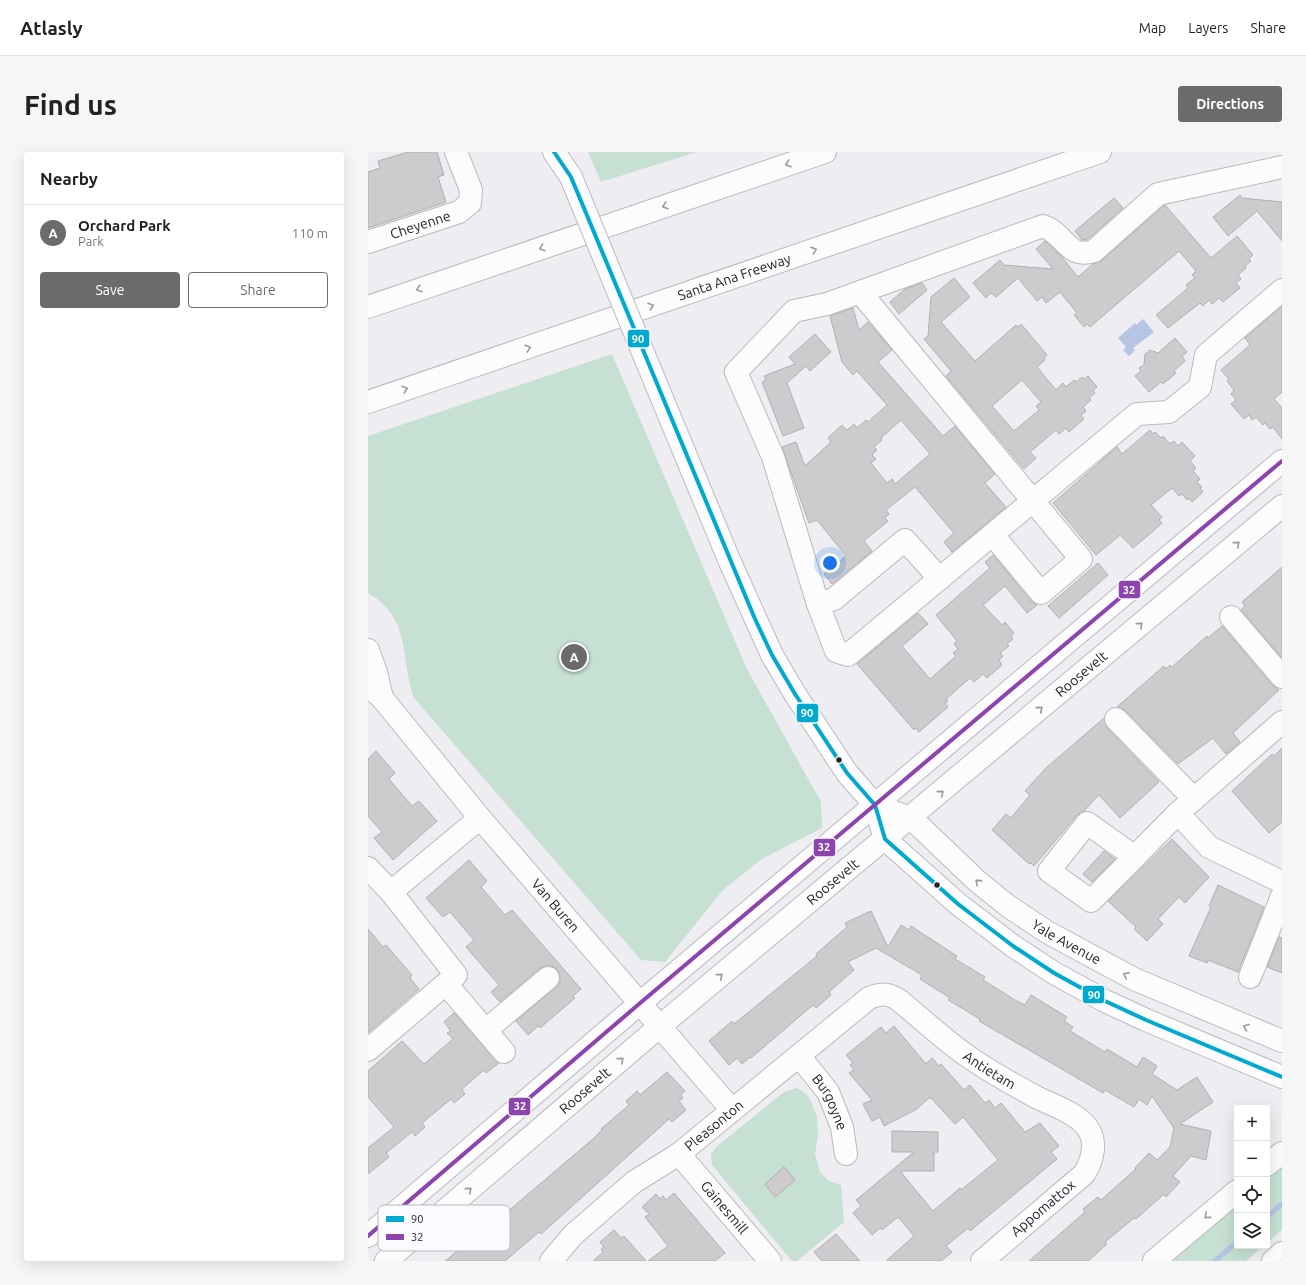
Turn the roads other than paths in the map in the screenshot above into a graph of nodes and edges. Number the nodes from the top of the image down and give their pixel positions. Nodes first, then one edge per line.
1 (456, 152) edge
2 (554, 152) edge
3 (567, 152) edge
4 (825, 152) edge
5 (1100, 152) edge
6 (1282, 167) edge
7 (571, 177) junction
8 (368, 242) edge
9 (1282, 290) edge
10 (860, 292) junction
11 (368, 306) edge
12 (368, 402) edge
13 (1282, 461) edge
14 (1252, 486) junction
15 (1033, 501) junction
16 (1279, 513) edge
17 (993, 534) junction
18 (940, 579) junction
19 (818, 604) junction
20 (1232, 617) dead end
21 (368, 650) edge
22 (1282, 677) edge
23 (375, 692) edge
24 (1116, 719) dead end
25 (1282, 722) edge
26 (875, 805) junction
27 (1186, 806) junction
28 (480, 818) junction
29 (911, 818) junction
30 (885, 839) junction
31 (1135, 857) dead end
32 (368, 868) edge
33 (1282, 882) edge
34 (391, 892) junction
35 (1282, 896) edge
36 (1250, 976) dead end
37 (548, 978) dead end
38 (446, 984) junction
39 (880, 993) joint
40 (639, 1004) junction
41 (660, 1027) junction
42 (486, 1030) junction
43 (1282, 1041) edge
44 (368, 1050) edge
45 (504, 1052) dead end
46 (799, 1056) junction
47 (1282, 1077) edge
48 (732, 1110) junction
49 (1093, 1149) joint
50 (1282, 1153) edge
51 (679, 1154) junction
52 (846, 1154) dead end
53 (1270, 1163) edge
54 (1234, 1194) edge
55 (404, 1205) edge
56 (452, 1205) edge
57 (378, 1227) edge
58 (368, 1236) edge
59 (398, 1251) edge
60 (1282, 1253) edge
61 (386, 1261) edge
62 (551, 1261) edge
63 (770, 1261) edge
64 (982, 1261) edge
65 (1154, 1261) edge
66 (1273, 1261) edge

1 - 8 main road, Cheyenne
2 - 7 main road, Yale Avenue
3 - 7 main road, Yale Avenue
4 -> 11 main road
12 -> 5 main road, Santa Ana Freeway
6 - 10 main road
7 - 26 main road, Yale Avenue, bridge
9 - 15 main road
10 - 15 main road
10 - 19 main road
13 - 14 main road
14 - 16 main road
14 - 26 main road
15 - 17 main road
15 - 17 main road
29 -> 16 main road, Roosevelt
17 - 18 main road
18 - 19 main road
18 - 19 main road
20 - 22 main road
21 - 23 main road
23 - 28 main road, Van Buren
24 - 27 main road
25 - 27 main road
26 - 29 main road, Yale Avenue
26 - 30 main road, Yale Avenue
26 - 40 main road
27 - 31 main road
27 - 33 main road
28 - 34 main road
28 - 40 main road, Van Buren
29 - 30 main road, Roosevelt
43 -> 29 main road, Yale Avenue
41 -> 30 main road, Roosevelt
30 - 47 main road
32 - 34 main road
34 - 38 main road
35 - 36 main road
37 - 42 main road
38 - 42 main road
38 - 44 main road
39 - 46 main road, Pleasonton
39 - 49 main road, Antietam
40 - 41 main road, Van Buren
40 - 55 main road
41 - 48 main road, Van Buren
56 -> 41 main road, Roosevelt
42 - 45 main road
46 - 48 main road, Pleasonton
46 - 52 main road, Burgoyne
48 - 51 main road, Pleasonton
49 - 64 main road, Appomattox
50 - 53 main road
51 - 62 main road, Pleasonton
51 - 63 main road, Gainesmill
54 -> 65 main road
57 - 58 main road
61 -> 59 main road, Roosevelt
60 - 66 main road

